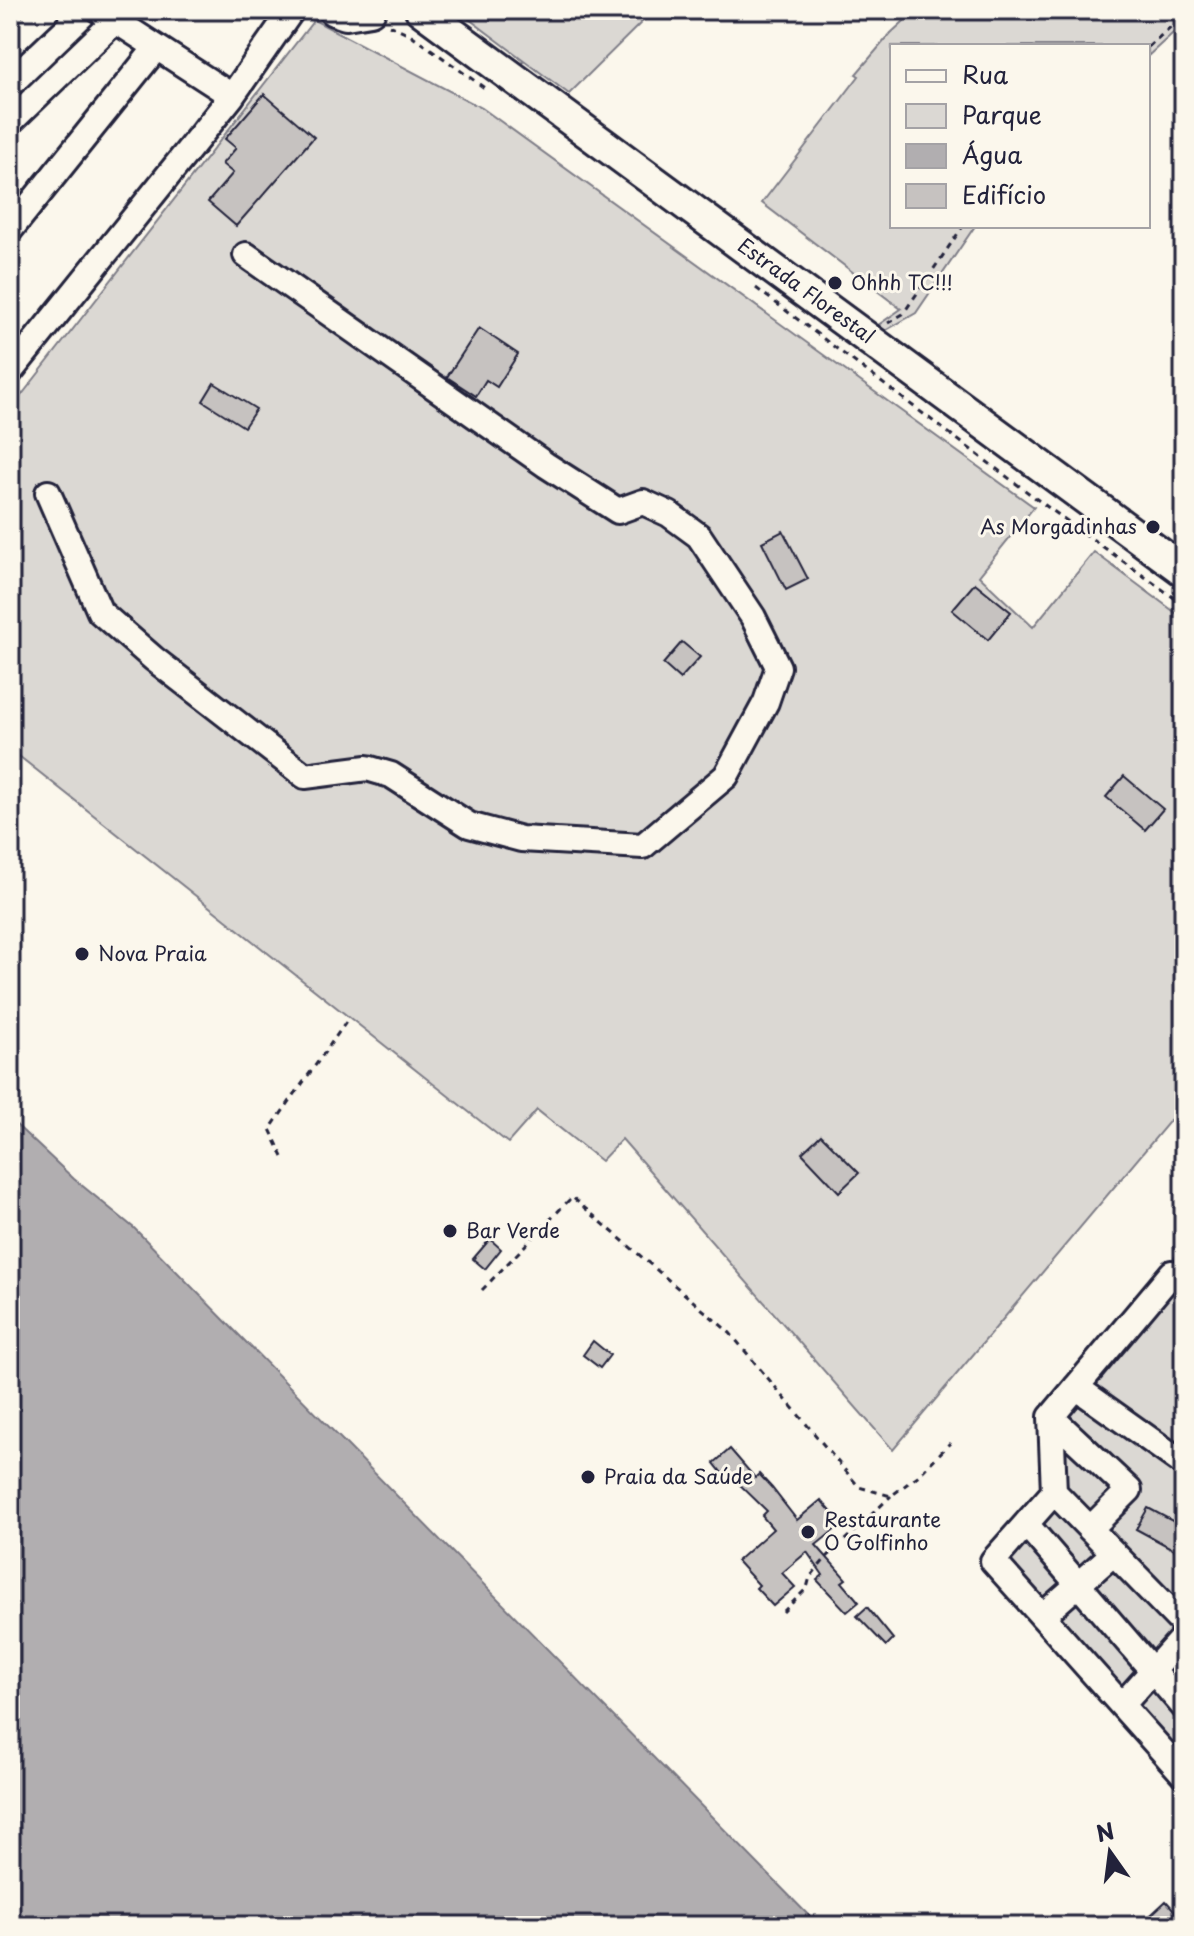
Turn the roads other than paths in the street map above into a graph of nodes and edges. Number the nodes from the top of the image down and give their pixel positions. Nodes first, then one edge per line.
1 (47, 10) edge
2 (377, 12) edge
3 (107, 15) edge
4 (289, 16) edge
5 (10, 45) edge
6 (156, 48) junction
7 (232, 96) junction
8 (10, 122) edge
9 (10, 230) edge
10 (246, 255) dead end
11 (10, 372) edge
12 (48, 493) dead end
13 (1184, 571) edge
14 (1184, 1283) edge
15 (1076, 1387) junction
16 (1051, 1417) junction
17 (1184, 1464) edge
18 (1054, 1492) junction
19 (1026, 1524) junction
20 (1090, 1529) junction
21 (1114, 1553) junction
22 (1078, 1586) junction
23 (1042, 1616) junction
24 (1184, 1625) edge
25 (1184, 1636) edge
26 (1151, 1671) junction
27 (1122, 1705) junction
28 (1184, 1707) edge
29 (1184, 1775) edge

1 - 5 street
2 - 4 street
2 - 13 main road, Estrada Florestal
3 - 6 street
3 - 8 street
4 - 7 street
6 - 7 street
6 - 9 street
7 - 11 street
10 - 12 street
14 - 15 street
15 - 16 street
15 - 17 street
16 - 18 street
16 - 20 street
18 - 19 street
18 - 20 street
19 - 22 street
19 - 23 street
20 - 21 street
21 - 22 street
21 - 24 street
22 - 23 street
22 - 26 street
23 - 27 street
25 - 26 street
26 - 27 street
26 - 28 street
27 - 29 street

